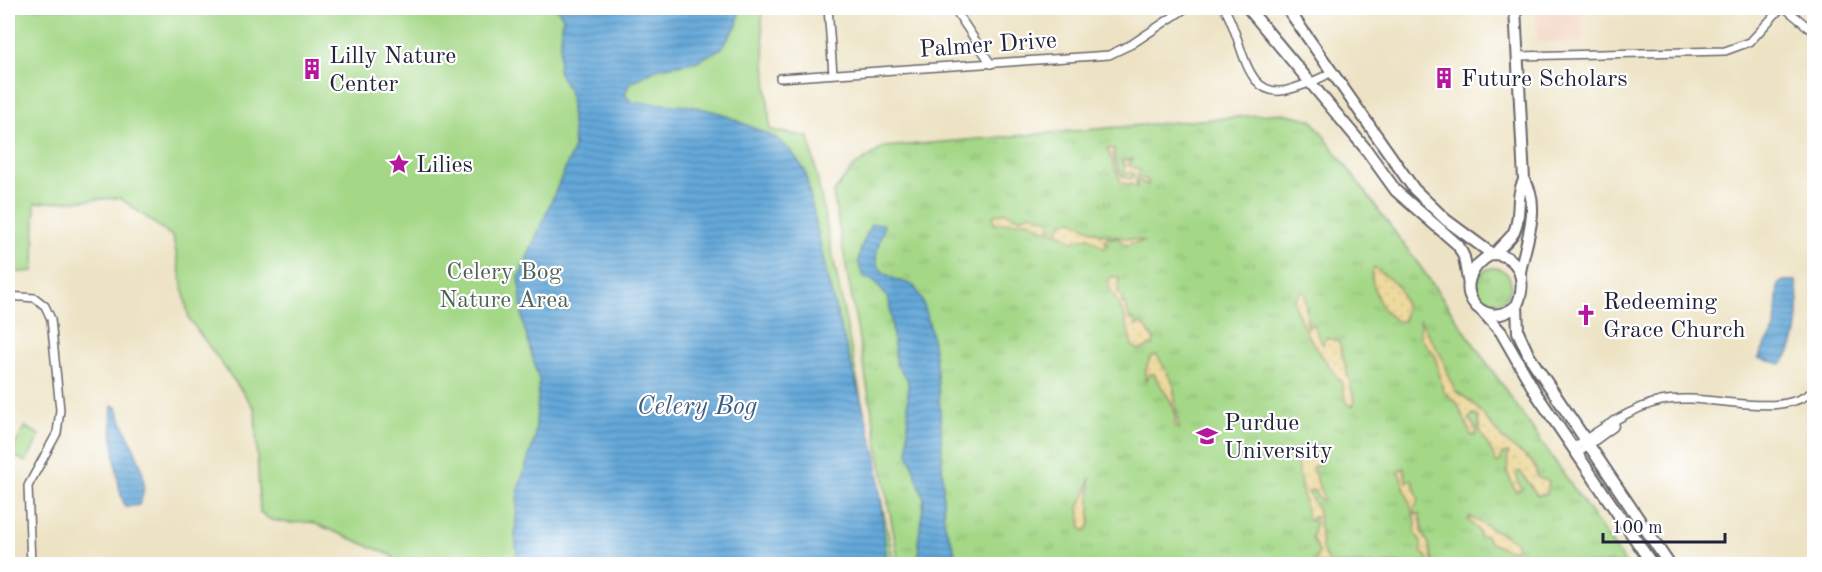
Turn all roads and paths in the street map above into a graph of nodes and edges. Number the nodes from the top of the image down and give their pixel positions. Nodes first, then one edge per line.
1 (828, 8) edge
2 (954, 8) edge
3 (1186, 8) edge
4 (1224, 8) edge
5 (1248, 8) edge
6 (1287, 8) edge
7 (1515, 8) edge
8 (1783, 8) edge
9 (1815, 32) edge
10 (1518, 56) junction
11 (991, 63) junction
12 (1333, 71) junction
13 (833, 74) junction
14 (780, 78) dead end
15 (1311, 85) junction
16 (1524, 180) junction
17 (1493, 254) junction
18 (1520, 272) junction
19 (1468, 280) junction
20 (8, 296) edge
21 (1517, 305) junction
22 (1482, 311) junction
23 (1815, 390) edge
24 (1587, 443) junction
25 (1575, 451) junction
26 (31, 564) edge
27 (1652, 564) edge
28 (1669, 564) edge

1 - 13 street
2 - 11 street
3 - 11 street, Palmer Drive
4 - 15 street
5 - 15 main road
6 - 12 main road
7 - 10 main road
8 - 9 street
8 - 10 street
10 - 16 main road
11 - 13 street, Palmer Drive
12 - 15 street
12 - 17 main road
13 - 14 street, Palmer Drive
15 - 19 main road
16 - 17 main road
16 - 18 main road
17 - 18 main road
17 - 19 main road
18 - 21 main road
19 - 22 main road
20 - 26 street
21 - 22 main road
21 - 24 main road
22 - 25 main road
23 - 24 street
24 - 25 street
24 - 28 main road
25 - 27 main road

